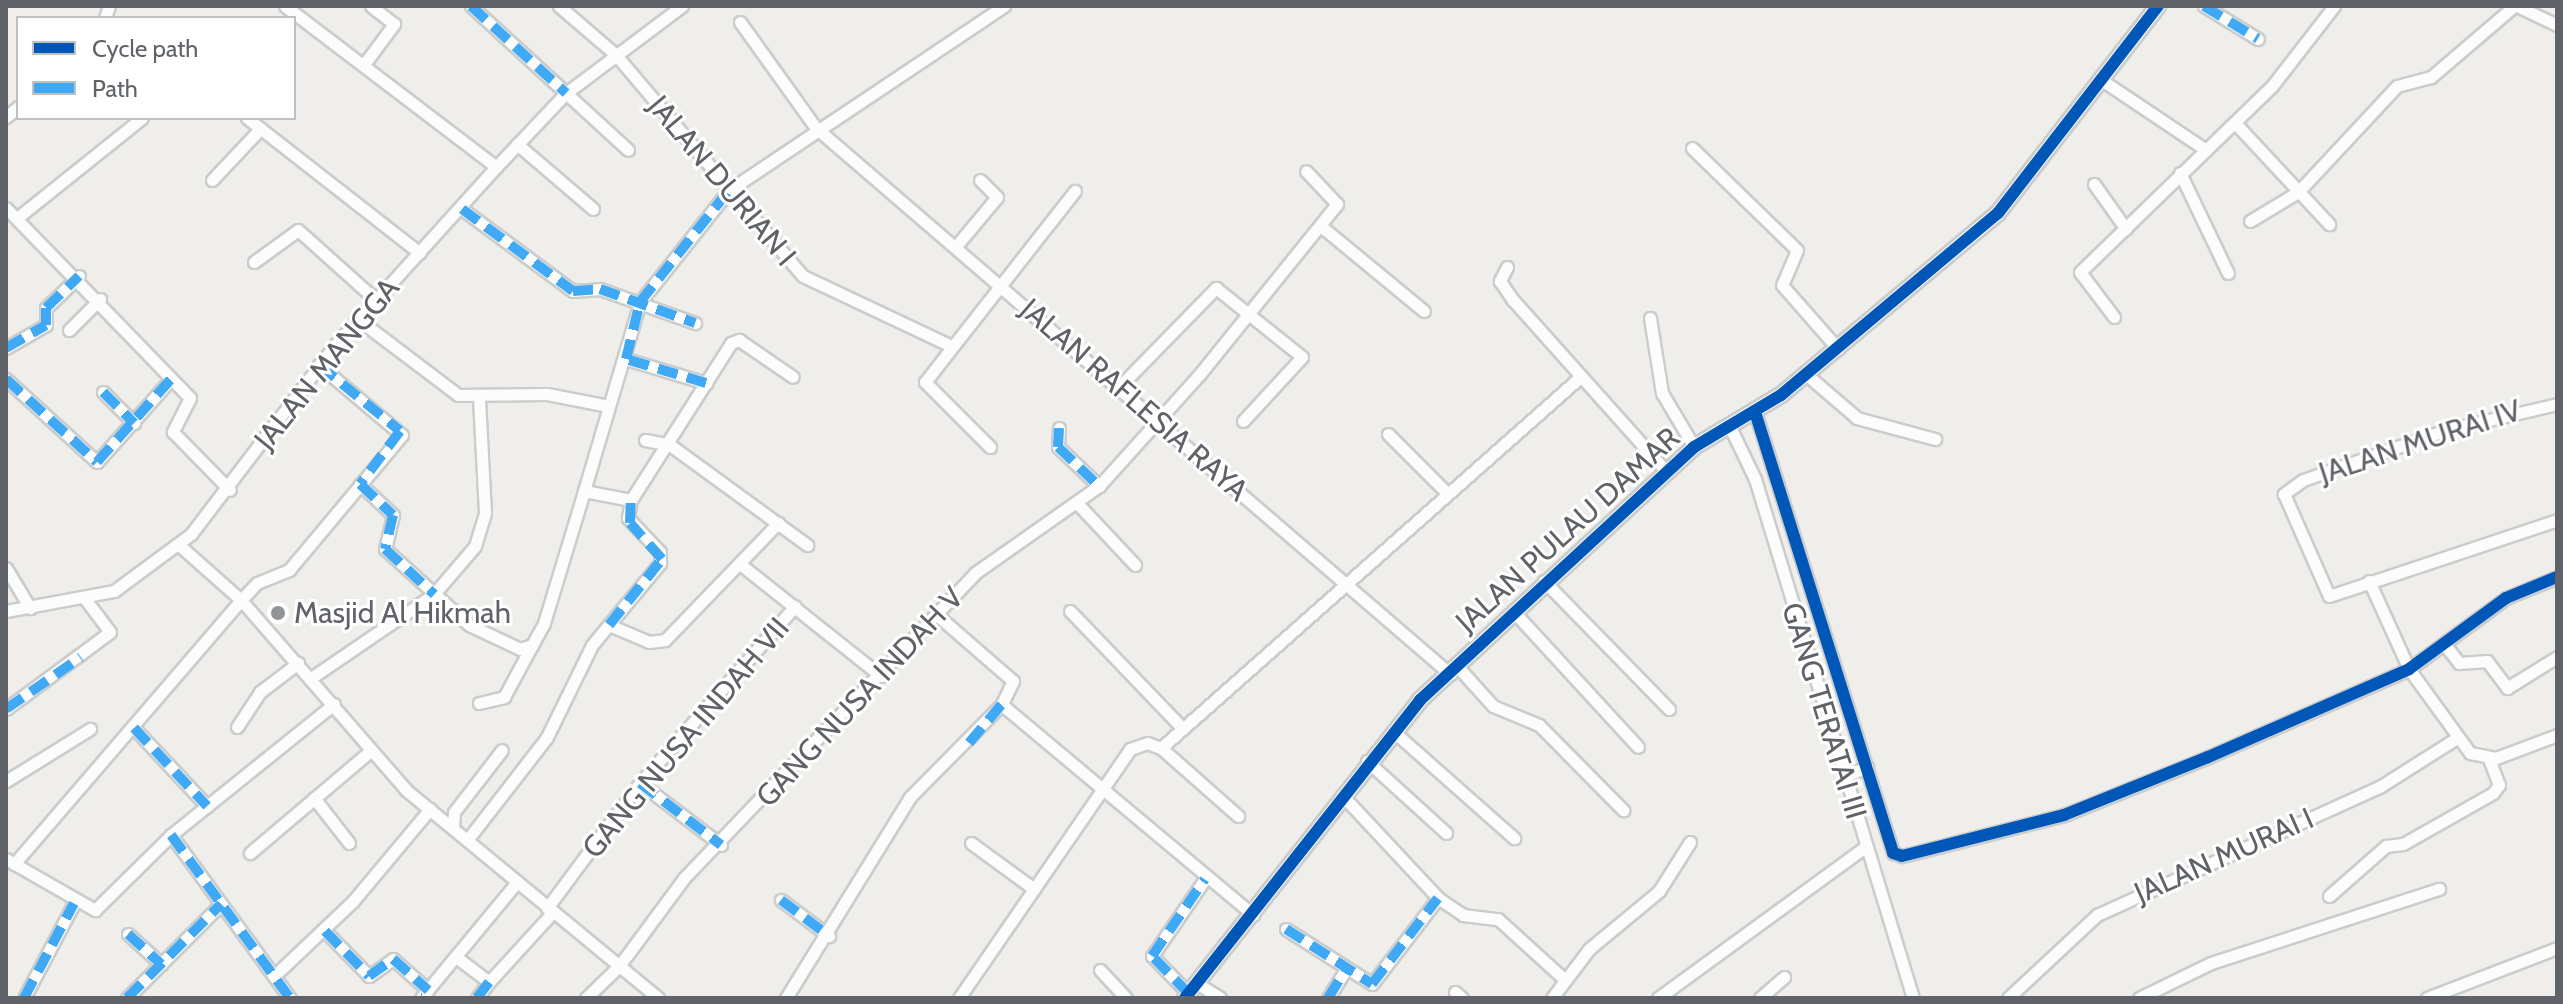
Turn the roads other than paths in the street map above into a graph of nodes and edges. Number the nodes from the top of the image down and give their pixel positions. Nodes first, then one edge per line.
1 (285, 6) edge
2 (371, 6) edge
3 (471, 6) edge
4 (559, 6) edge
5 (682, 6) edge
6 (1004, 6) edge
7 (2158, 6) edge
8 (2204, 6) edge
9 (2334, 6) edge
10 (2515, 6) edge
11 (740, 22) dead end
12 (2557, 25) edge
13 (2258, 39) dead end
14 (616, 55) junction
15 (365, 63) junction
16 (2103, 81) junction
17 (566, 93) junction
18 (140, 120) edge
19 (250, 120) edge
20 (2236, 124) junction
21 (261, 128) junction
22 (816, 128) junction
23 (517, 144) junction
24 (1692, 148) dead end
25 (628, 150) dead end
26 (2206, 150) junction
27 (496, 167) junction
28 (1306, 171) dead end
29 (2180, 173) junction
30 (212, 180) dead end
31 (980, 180) dead end
32 (2094, 184) dead end
33 (729, 190) junction
34 (1075, 191) dead end
35 (2298, 192) junction
36 (6, 208) edge
37 (462, 209) junction
38 (593, 209) dead end
39 (17, 218) junction
40 (2250, 221) dead end
41 (2329, 224) dead end
42 (1322, 227) junction
43 (2126, 229) junction
44 (957, 245) junction
45 (420, 253) junction
46 (254, 262) dead end
47 (1507, 267) dead end
48 (2228, 273) dead end
49 (79, 276) junction
50 (1000, 283) junction
51 (100, 299) junction
52 (376, 300) junction
53 (640, 302) junction
54 (1424, 311) dead end
55 (1251, 315) junction
56 (2114, 317) dead end
57 (1650, 318) dead end
58 (359, 320) junction
59 (695, 323) dead end
60 (69, 330) dead end
61 (951, 346) junction
62 (6, 348) edge
63 (1838, 349) junction
64 (626, 359) junction
65 (319, 365) junction
66 (1807, 375) junction
67 (793, 377) dead end
68 (1579, 378) junction
69 (6, 379) edge
70 (171, 379) junction
71 (706, 383) junction
72 (1119, 387) junction
73 (103, 392) dead end
74 (479, 397) junction
75 (2557, 404) edge
76 (609, 406) junction
77 (1742, 420) junction
78 (1243, 421) dead end
79 (1158, 422) junction
80 (134, 423) junction
81 (1059, 428) dead end
82 (1388, 434) dead end
83 (1935, 439) dead end
84 (645, 440) dead end
85 (670, 445) junction
86 (990, 447) dead end
87 (1694, 447) junction
88 (1666, 471) junction
89 (360, 484) junction
90 (1099, 486) junction
91 (230, 490) junction
92 (584, 491) junction
93 (1445, 491) junction
94 (631, 500) junction
95 (1077, 503) junction
96 (2557, 520) edge
97 (778, 523) junction
98 (179, 545) junction
99 (807, 545) dead end
100 (740, 564) junction
101 (1135, 565) dead end
102 (6, 568) edge
103 (2557, 577) edge
104 (1544, 581) junction
105 (2369, 581) junction
106 (1345, 583) junction
107 (434, 594) junction
108 (86, 600) junction
109 (241, 600) junction
110 (795, 606) junction
111 (30, 608) junction
112 (6, 611) edge
113 (1070, 611) dead end
114 (1514, 612) junction
115 (938, 616) junction
116 (609, 625) junction
117 (532, 645) junction
118 (2445, 645) junction
119 (2557, 657) edge
120 (298, 663) junction
121 (2409, 669) junction
122 (1454, 670) junction
123 (881, 676) junction
124 (311, 678) junction
125 (479, 703) dead end
126 (334, 704) junction
127 (1002, 704) junction
128 (6, 709) edge
129 (1669, 709) dead end
130 (237, 727) dead end
131 (134, 728) junction
132 (90, 729) dead end
133 (1183, 729) junction
134 (1393, 731) junction
135 (2557, 735) edge
136 (2457, 738) junction
137 (1638, 747) dead end
138 (1161, 748) junction
139 (502, 750) dead end
140 (369, 752) junction
141 (2489, 759) junction
142 (1367, 761) junction
143 (1864, 768) junction
144 (1845, 775) junction
145 (6, 781) edge
146 (640, 783) junction
147 (1105, 792) junction
148 (1342, 795) junction
149 (314, 798) junction
150 (207, 806) junction
151 (430, 809) junction
152 (1623, 810) dead end
153 (1238, 816) dead end
154 (453, 828) junction
155 (1446, 833) dead end
156 (171, 835) junction
157 (1514, 838) dead end
158 (468, 839) junction
159 (1690, 842) dead end
160 (349, 843) dead end
161 (971, 843) dead end
162 (721, 845) junction
163 (1865, 847) junction
164 (250, 853) dead end
165 (10, 862) edge
166 (1205, 879) junction
167 (517, 882) junction
168 (1034, 889) junction
169 (2439, 889) dead end
170 (2329, 896) dead end
171 (1438, 898) junction
172 (781, 900) dead end
173 (74, 903) junction
174 (221, 904) junction
175 (550, 910) junction
176 (1253, 915) junction
177 (1286, 929) dead end
178 (325, 931) junction
179 (128, 934) dead end
180 (829, 936) junction
181 (2557, 948) edge
182 (456, 957) junction
183 (161, 964) junction
184 (619, 966) junction
185 (1346, 969) junction
186 (1100, 970) dead end
187 (275, 975) junction
188 (1784, 977) dead end
189 (1565, 980) junction
190 (489, 982) junction
191 (1191, 992) edge
192 (423, 996) edge
193 (24, 998) edge
194 (127, 998) edge
195 (290, 998) edge
196 (477, 998) edge
197 (586, 998) edge
198 (658, 998) edge
199 (786, 998) edge
200 (959, 998) edge
201 (1126, 998) edge
202 (1220, 998) edge
203 (1328, 998) edge
204 (1552, 998) edge
205 (1658, 998) edge
206 (1760, 998) edge
207 (1913, 998) edge
208 (2008, 998) edge
209 (2139, 998) edge
210 (2427, 998) edge

1 - 15 street
2 - 15 street
3 - 17 street
4 - 14 street, JALAN DURIAN I
5 - 14 street, JALAN MANGGA
6 - 22 street
7 - 16 street, JALAN PULAU DAMAR
8 - 13 street
9 - 20 street
10 - 12 street
10 - 35 street
11 - 22 street, JALAN RAFLESIA RAYA
14 - 17 street, JALAN MANGGA
14 - 33 street, JALAN DURIAN I
15 - 27 street
16 - 26 street
16 - 63 street, JALAN PULAU DAMAR
17 - 23 street, JALAN MANGGA
17 - 25 street
18 - 39 street
19 - 21 street
20 - 26 street
20 - 35 street
21 - 30 street
21 - 45 street
22 - 33 street
22 - 44 street, JALAN RAFLESIA RAYA
23 - 27 street, JALAN MANGGA
23 - 38 street
24 - 63 street
26 - 29 street
27 - 37 street, JALAN MANGGA
28 - 42 street
29 - 43 street
29 - 48 street
31 - 44 street
32 - 43 street
33 - 53 street
33 - 61 street, JALAN DURIAN I
34 - 50 street
35 - 40 street
35 - 41 street
36 - 39 street
37 - 45 street, JALAN MANGGA
37 - 53 street
39 - 49 street
42 - 54 street
42 - 55 street, GANG NUSA INDAH V
43 - 56 street
44 - 50 street, JALAN RAFLESIA RAYA
45 - 52 street, JALAN MANGGA
46 - 52 street
47 - 68 street
49 - 51 street
49 - 62 street
50 - 61 street
50 - 72 street, JALAN RAFLESIA RAYA
51 - 60 street
51 - 70 street
52 - 58 street, JALAN MANGGA
53 - 59 street
53 - 64 street
55 - 72 street
55 - 78 street
55 - 79 street, GANG NUSA INDAH V
57 - 87 street
58 - 65 street, JALAN MANGGA
58 - 74 street
61 - 86 street
63 - 66 street, JALAN PULAU DAMAR
64 - 71 street
64 - 76 street
65 - 89 street
65 - 91 street, JALAN MANGGA
66 - 77 street, JALAN PULAU DAMAR
66 - 83 street
67 - 71 street
68 - 88 street
68 - 93 street
69 - 80 street
70 - 80 street
70 - 91 street
71 - 85 street
72 - 79 street, JALAN RAFLESIA RAYA
73 - 80 street
74 - 76 street
74 - 107 street
75 - 105 street, JALAN MURAI IV
76 - 92 street
77 - 87 street, JALAN PULAU DAMAR
77 - 143 street
77 - 144 street, GANG TERATAI III
79 - 90 street, GANG NUSA INDAH V
79 - 106 street, JALAN RAFLESIA RAYA
81 - 90 street
82 - 93 street
84 - 85 street
85 - 94 street
85 - 97 street
87 - 88 street, JALAN PULAU DAMAR
88 - 104 street, JALAN PULAU DAMAR
89 - 107 street
89 - 109 street
90 - 95 street, GANG NUSA INDAH V
91 - 98 street, JALAN MANGGA
92 - 94 street
92 - 117 street
93 - 106 street
94 - 116 street
95 - 101 street
95 - 115 street, GANG NUSA INDAH V
96 - 105 street
97 - 99 street
97 - 100 street
98 - 108 street, JALAN MANGGA
98 - 109 street
100 - 110 street
100 - 116 street
102 - 111 street
103 - 118 street
104 - 114 street, JALAN PULAU DAMAR
104 - 129 street
105 - 121 street
106 - 122 street, JALAN RAFLESIA RAYA
106 - 133 street
107 - 117 street
107 - 124 street
108 - 111 street, JALAN MANGGA
108 - 128 street
109 - 120 street
109 - 131 street
110 - 123 street
110 - 146 street, GANG NUSA INDAH VII
111 - 112 street, JALAN MANGGA
113 - 133 street
114 - 122 street, JALAN PULAU DAMAR
114 - 137 street
115 - 123 street, GANG NUSA INDAH V
115 - 127 street
116 - 158 street
117 - 125 street
118 - 119 street
118 - 121 street
120 - 124 street
120 - 130 street
121 - 136 street
121 - 143 street
122 - 134 street, JALAN PULAU DAMAR
122 - 152 street, JALAN RAFLESIA RAYA
123 - 162 street, GANG NUSA INDAH V
124 - 126 street
126 - 140 street
126 - 150 street
127 - 147 street
127 - 180 street
131 - 150 street
131 - 165 street
132 - 145 street
133 - 138 street
134 - 142 street, JALAN PULAU DAMAR
134 - 157 street
135 - 141 street
136 - 141 street
136 - 208 street, JALAN MURAI I
138 - 147 street
138 - 153 street
139 - 154 street
140 - 149 street
140 - 151 street
141 - 170 street
142 - 148 street, JALAN PULAU DAMAR
142 - 155 street
143 - 144 street
144 - 163 street, GANG TERATAI III
146 - 162 street
146 - 175 street, GANG NUSA INDAH VII
147 - 166 street
147 - 168 street
148 - 171 street
148 - 176 street, JALAN PULAU DAMAR
149 - 160 street
149 - 164 street
150 - 156 street
151 - 154 street
151 - 178 street
154 - 158 street
156 - 173 street
156 - 174 street
158 - 167 street
159 - 189 street
161 - 168 street
162 - 184 street, GANG NUSA INDAH V
163 - 205 street
163 - 207 street, GANG TERATAI III
165 - 173 street
166 - 176 street
166 - 191 street
167 - 175 street
167 - 182 street
168 - 200 street
169 - 209 street
171 - 185 street
171 - 189 street
172 - 180 street
173 - 193 street
174 - 183 street
174 - 187 street
175 - 184 street
175 - 190 street, GANG NUSA INDAH VII
176 - 191 street, JALAN PULAU DAMAR
177 - 185 street
178 - 187 street
178 - 192 street
179 - 183 street
180 - 199 street
181 - 210 street
182 - 190 street
182 - 192 street
183 - 194 street
184 - 197 street, GANG NUSA INDAH V
184 - 198 street
185 - 203 street
186 - 201 street
187 - 195 street
188 - 206 street
189 - 204 street
190 - 196 street, GANG NUSA INDAH VII
191 - 202 street

